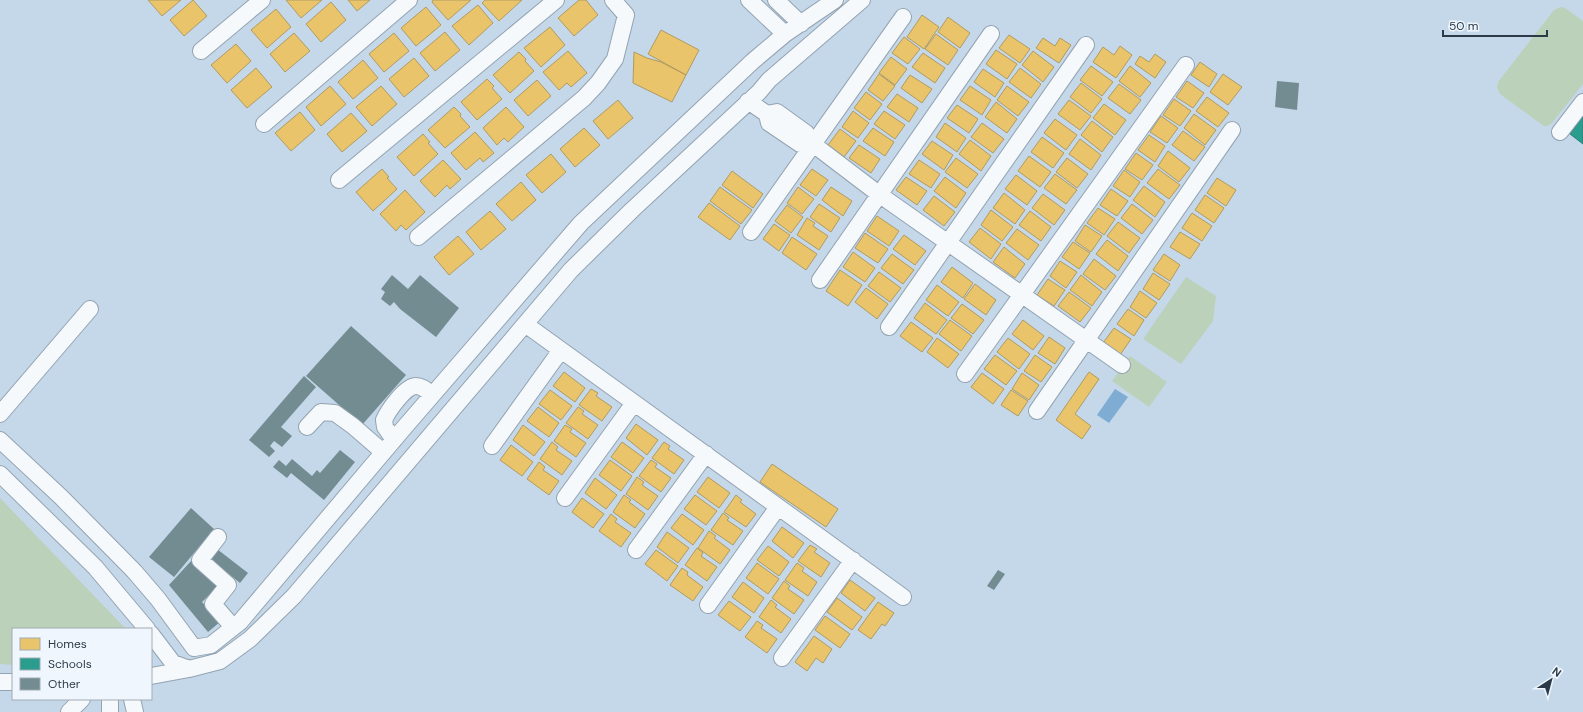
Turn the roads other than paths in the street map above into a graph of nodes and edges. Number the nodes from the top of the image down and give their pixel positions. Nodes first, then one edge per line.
1 (262, 0) edge
2 (409, 0) edge
3 (556, 0) edge
4 (613, 0) edge
5 (749, 0) edge
6 (776, 0) edge
7 (835, 0) edge
8 (862, 0) edge
9 (903, 17) dead end
10 (801, 24) junction
11 (785, 34) junction
12 (991, 34) dead end
13 (1086, 44) dead end
14 (201, 51) dead end
15 (1186, 65) dead end
16 (748, 101) junction
17 (1583, 102) edge
18 (264, 124) dead end
19 (1232, 130) dead end
20 (1560, 132) dead end
21 (813, 144) junction
22 (340, 180) dead end
23 (880, 195) junction
24 (751, 232) dead end
25 (418, 237) dead end
26 (948, 243) junction
27 (820, 280) dead end
28 (1021, 294) junction
29 (90, 309) dead end
30 (525, 324) junction
31 (889, 327) dead end
32 (1088, 340) junction
33 (561, 350) junction
34 (464, 359) junction
35 (1122, 364) dead end
36 (482, 374) junction
37 (965, 374) dead end
38 (432, 395) junction
39 (634, 403) junction
40 (1037, 412) dead end
41 (0, 414) edge
42 (307, 427) dead end
43 (0, 440) edge
44 (394, 440) junction
45 (492, 446) dead end
46 (383, 452) junction
47 (706, 454) junction
48 (0, 474) edge
49 (565, 498) dead end
50 (778, 507) junction
51 (218, 537) dead end
52 (636, 550) dead end
53 (853, 560) junction
54 (903, 597) dead end
55 (708, 605) dead end
56 (233, 627) junction
57 (146, 628) edge
58 (152, 635) edge
59 (782, 658) dead end
60 (189, 669) junction
61 (152, 676) edge
62 (0, 682) edge
63 (12, 682) edge
64 (81, 700) edge
65 (110, 700) edge
66 (132, 700) edge
67 (69, 712) edge
68 (110, 712) edge
69 (135, 712) edge

1 - 14 street
2 - 18 street
3 - 22 street
4 - 25 street
5 - 11 street
6 - 10 street
7 - 10 street
8 - 16 street
9 - 21 street
10 - 11 street
11 - 34 street
12 - 23 street
13 - 26 street
15 - 28 street
16 - 21 street
16 - 30 street
17 - 20 street
19 - 32 street
21 - 23 street
21 - 24 street
23 - 26 street
23 - 27 street
26 - 28 street
26 - 31 street
28 - 32 street
28 - 37 street
29 - 41 street
30 - 33 street
30 - 36 street
32 - 35 street
32 - 40 street
33 - 39 street
33 - 45 street
34 - 36 street
34 - 38 street
36 - 60 street
38 - 44 street
38 - 44 street
39 - 47 street
39 - 49 street
42 - 46 street
43 - 56 street
44 - 46 street
46 - 56 street
47 - 50 street
47 - 52 street
48 - 57 street
50 - 53 street
50 - 55 street
51 - 56 street
53 - 54 street
53 - 59 street
58 - 60 street
60 - 61 street
62 - 63 street
64 - 67 street
65 - 68 street
66 - 69 street

